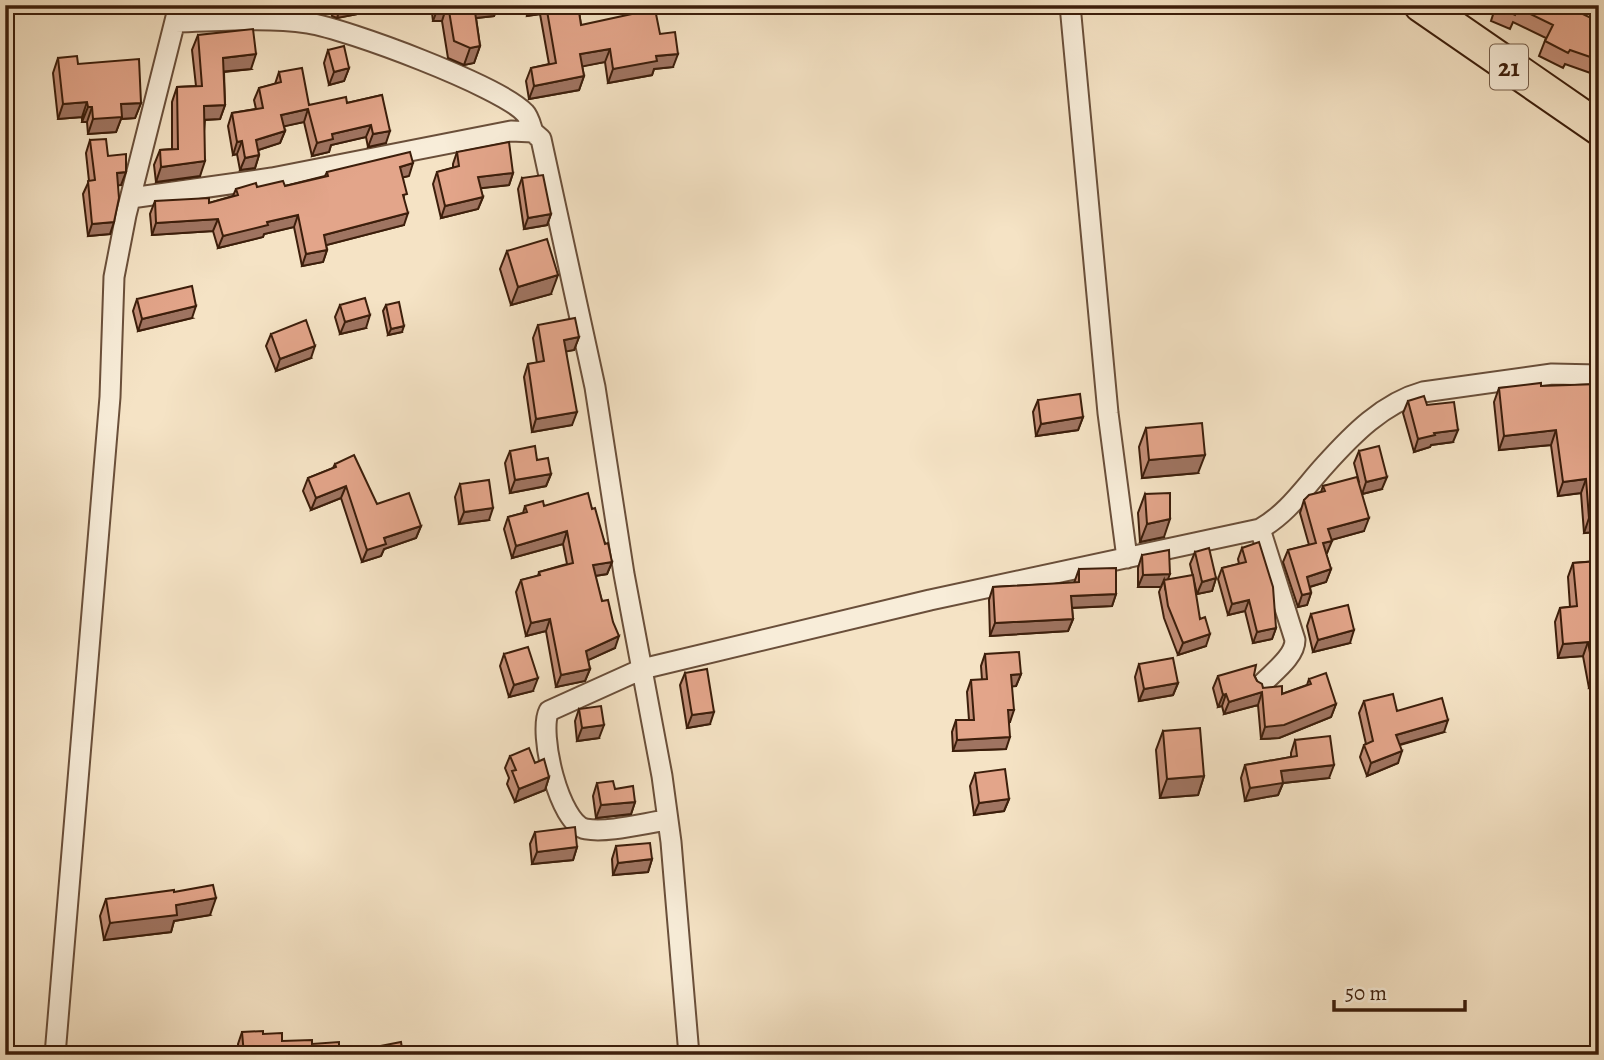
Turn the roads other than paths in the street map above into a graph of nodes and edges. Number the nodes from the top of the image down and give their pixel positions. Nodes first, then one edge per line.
1 (1070, 5) edge
2 (1422, 5) edge
3 (177, 14) edge
4 (1599, 128) edge
5 (533, 132) junction
6 (131, 198) junction
7 (1599, 376) edge
8 (1260, 528) junction
9 (1126, 558) junction
10 (642, 669) junction
11 (1261, 685) edge
12 (667, 820) junction
13 (55, 1055) edge
14 (689, 1055) edge

1 - 9 street
2 - 4 highway, 21
3 - 5 street
3 - 6 street
5 - 6 street
5 - 10 street
6 - 13 street
7 - 8 street
8 - 9 street
8 - 11 street
9 - 10 street
10 - 12 street
10 - 12 street
12 - 14 street

